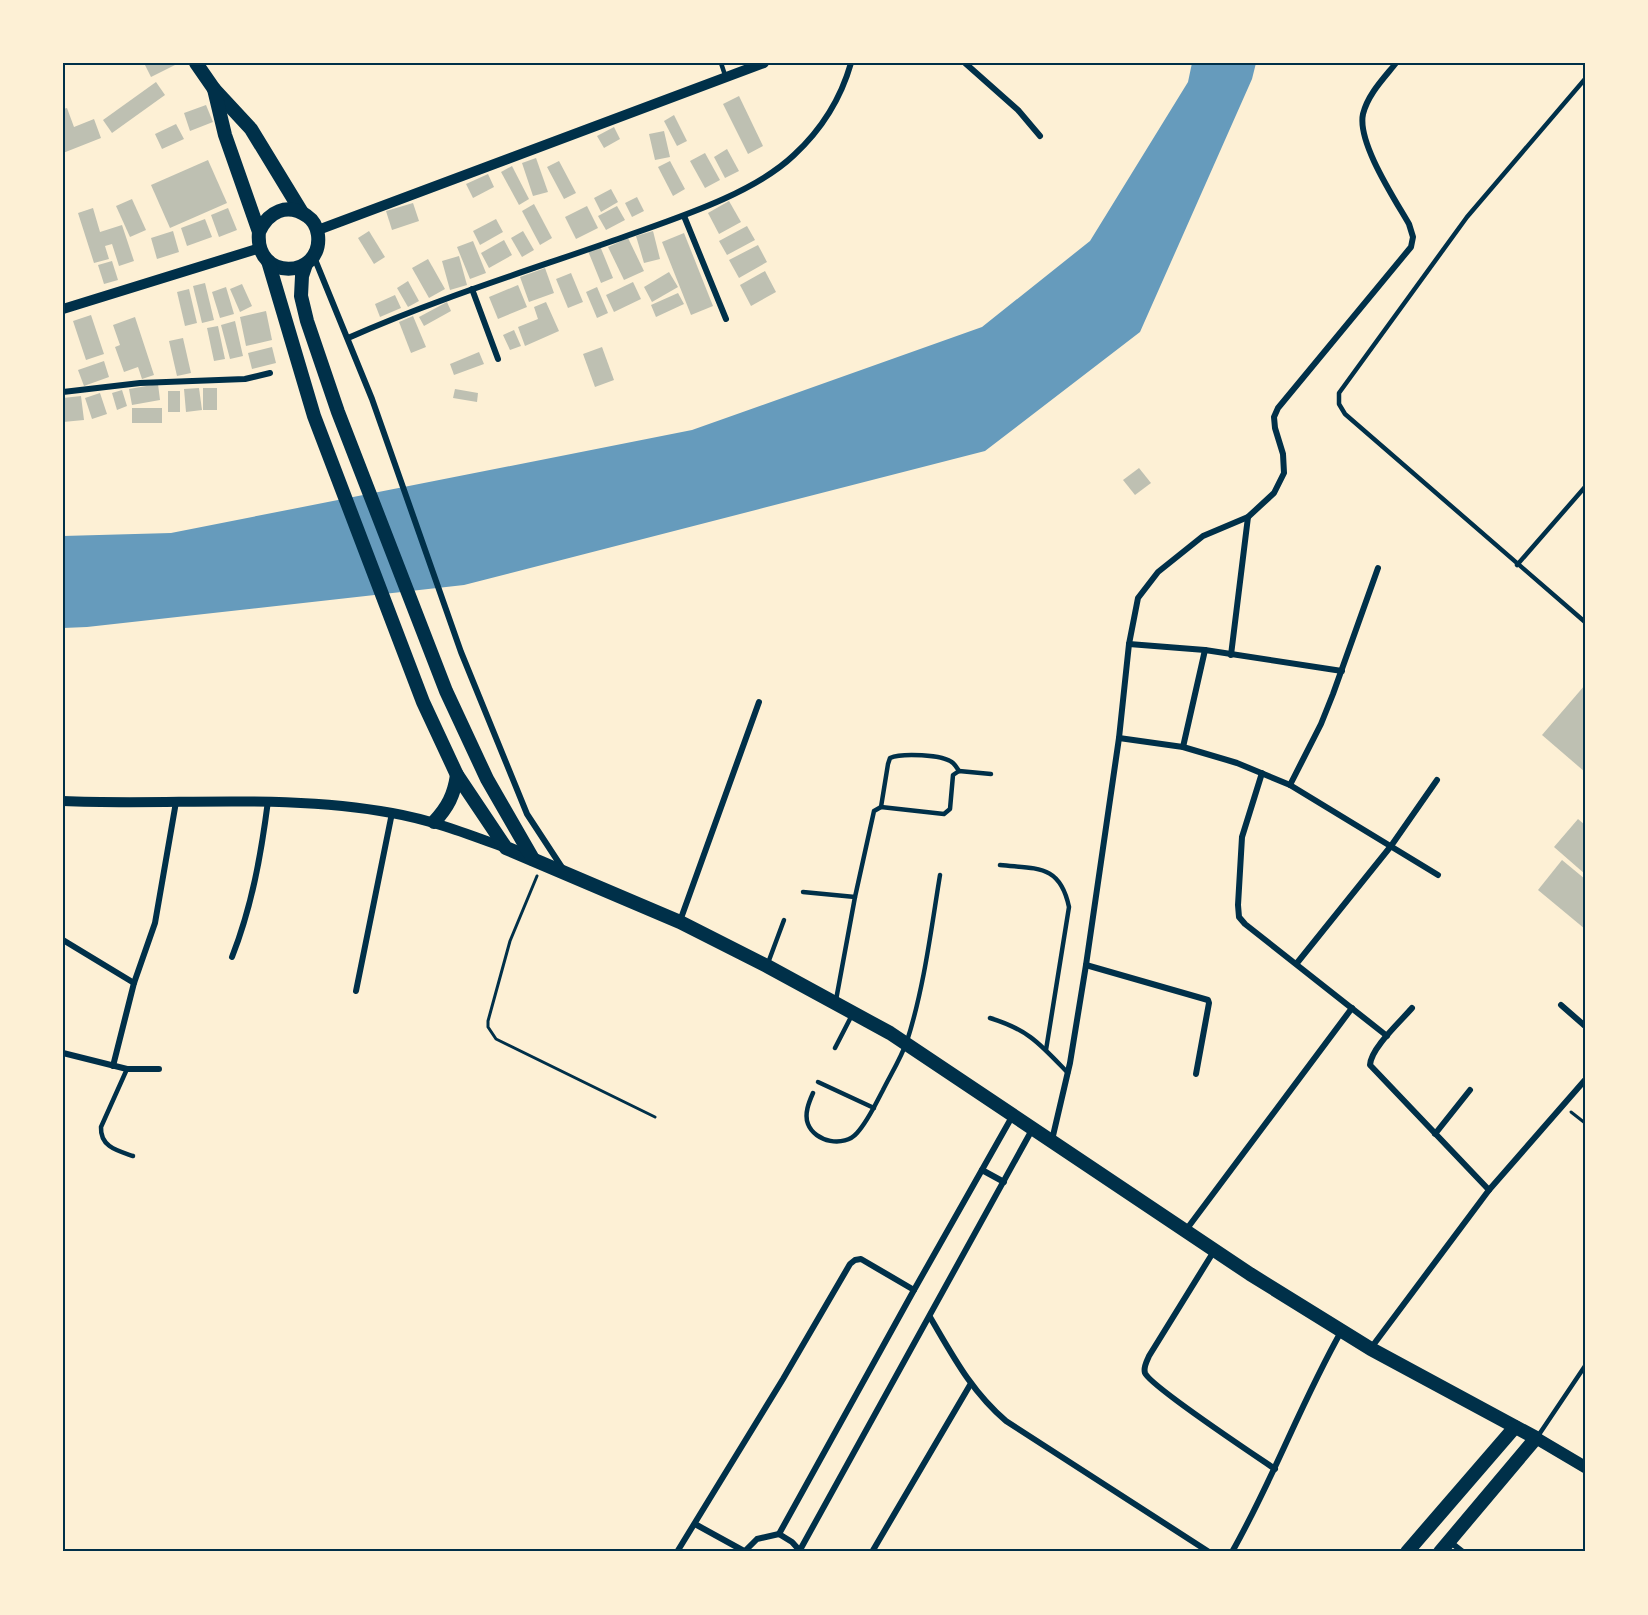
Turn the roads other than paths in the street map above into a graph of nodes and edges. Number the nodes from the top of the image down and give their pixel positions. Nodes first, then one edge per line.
1 (196, 63) edge
2 (721, 63) edge
3 (764, 63) edge
4 (851, 63) edge
5 (965, 63) edge
6 (1396, 63) edge
7 (726, 78) junction
8 (1585, 80) edge
9 (214, 89) junction
10 (1040, 136) dead end
11 (301, 211) junction
12 (684, 216) junction
13 (318, 230) junction
14 (259, 232) junction
15 (260, 248) junction
16 (310, 260) junction
17 (268, 261) junction
18 (472, 290) junction
19 (63, 309) edge
20 (726, 319) dead end
21 (348, 338) junction
22 (498, 359) dead end
23 (270, 373) dead end
24 (63, 392) edge
25 (1585, 487) edge
26 (1248, 517) junction
27 (1517, 565) junction
28 (1378, 568) dead end
29 (1585, 622) edge
30 (1129, 644) junction
31 (1205, 650) junction
32 (1230, 655) junction
33 (1342, 671) junction
34 (759, 702) dead end
35 (1119, 738) junction
36 (1183, 747) junction
37 (959, 771) junction
38 (1262, 773) junction
39 (991, 774) dead end
40 (457, 775) junction
41 (1437, 780) dead end
42 (1290, 785) junction
43 (63, 801) edge
44 (268, 801) junction
45 (176, 802) junction
46 (881, 807) junction
47 (392, 813) junction
48 (434, 822) junction
49 (1391, 846) junction
50 (506, 848) junction
51 (538, 861) junction
52 (1000, 865) dead end
53 (566, 873) junction
54 (940, 875) dead end
55 (1438, 875) dead end
56 (803, 892) dead end
57 (855, 897) junction
58 (784, 920) dead end
59 (680, 922) junction
60 (63, 940) edge
61 (232, 957) dead end
62 (1297, 963) junction
63 (1086, 965) junction
64 (767, 966) junction
65 (134, 983) junction
66 (356, 991) dead end
67 (835, 1005) junction
68 (1561, 1005) dead end
69 (1352, 1008) junction
70 (1412, 1008) dead end
71 (853, 1013) junction
72 (990, 1018) dead end
73 (1585, 1026) edge
74 (1387, 1036) junction
75 (907, 1043) junction
76 (835, 1048) dead end
77 (1046, 1050) junction
78 (63, 1053) edge
79 (113, 1066) junction
80 (127, 1069) junction
81 (159, 1070) dead end
82 (1068, 1073) junction
83 (1196, 1074) dead end
84 (1585, 1080) edge
85 (818, 1082) dead end
86 (1470, 1090) dead end
87 (813, 1093) dead end
88 (874, 1108) junction
89 (1014, 1114) junction
90 (1034, 1128) junction
91 (1435, 1134) junction
92 (1052, 1140) junction
93 (134, 1156) dead end
94 (982, 1170) junction
95 (1004, 1182) junction
96 (1490, 1190) junction
97 (1186, 1230) junction
98 (1214, 1250) junction
99 (914, 1290) junction
100 (930, 1317) junction
101 (1342, 1330) junction
102 (1371, 1348) junction
103 (1585, 1366) edge
104 (970, 1385) junction
105 (1515, 1427) junction
106 (1536, 1438) junction
107 (1584, 1466) edge
108 (1275, 1469) junction
109 (695, 1524) junction
110 (779, 1534) junction
111 (1444, 1546) edge
112 (744, 1551) edge
113 (801, 1551) edge
114 (676, 1552) edge
115 (872, 1552) edge
116 (1209, 1552) edge
117 (1232, 1552) edge
118 (1407, 1552) edge
119 (1463, 1552) edge

1 - 9 main road
2 - 7 lane
3 - 7 street
4 - 12 street
5 - 10 street
6 - 26 street
7 - 13 street
8 - 27 lane
9 - 11 main road
9 - 14 main road
11 - 13 main road
11 - 14 main road
12 - 18 street
12 - 20 street
13 - 16 main road
14 - 15 main road
15 - 17 main road
15 - 19 street
16 - 17 main road
16 - 21 street
16 - 51 main road
17 - 40 main road
18 - 21 street
18 - 22 street
21 - 53 street
23 - 24 street
25 - 27 lane
26 - 30 street
26 - 32 street
27 - 29 lane
28 - 33 street
30 - 31 street
30 - 35 street
31 - 32 street
31 - 36 street
32 - 33 street
33 - 42 street
34 - 59 street
35 - 36 street
35 - 63 street
36 - 38 street
37 - 39 lane
37 - 46 lane
37 - 46 lane
38 - 42 street
38 - 62 street
40 - 48 main road
40 - 50 main road
41 - 49 street
42 - 49 street
43 - 45 street
44 - 45 street
44 - 47 street
44 - 61 street
45 - 65 street
46 - 57 lane
47 - 48 street
47 - 66 street
48 - 50 street
49 - 55 street
49 - 62 street
50 - 51 main road
51 - 53 main road
52 - 77 lane
53 - 59 main road
54 - 75 lane
56 - 57 lane
57 - 67 lane
58 - 64 lane
59 - 64 main road
60 - 65 street
62 - 69 street
63 - 82 street
63 - 83 street
64 - 67 main road
65 - 79 street
67 - 71 main road
68 - 73 street
69 - 74 street
69 - 97 street
70 - 74 street
71 - 75 main road
71 - 76 lane
72 - 77 lane
74 - 91 street
75 - 88 lane
75 - 89 main road
77 - 82 lane
78 - 79 street
79 - 80 street
80 - 81 street
80 - 93 lane
82 - 92 street
84 - 96 street
85 - 88 lane
86 - 91 street
87 - 88 lane
89 - 90 main road
89 - 94 street
90 - 92 main road
90 - 95 street
91 - 96 street
92 - 97 main road
94 - 95 street
94 - 99 street
95 - 100 street
96 - 102 street
97 - 98 main road
98 - 101 main road
98 - 108 street
99 - 109 street
99 - 110 street
100 - 104 street
100 - 113 street
101 - 102 main road
101 - 108 street
102 - 105 main road
103 - 106 lane
104 - 115 street
104 - 116 street
105 - 106 main road
105 - 118 main road
106 - 107 main road
106 - 111 main road
108 - 117 street
109 - 112 street
109 - 114 street
110 - 112 street
110 - 113 street
111 - 119 street

